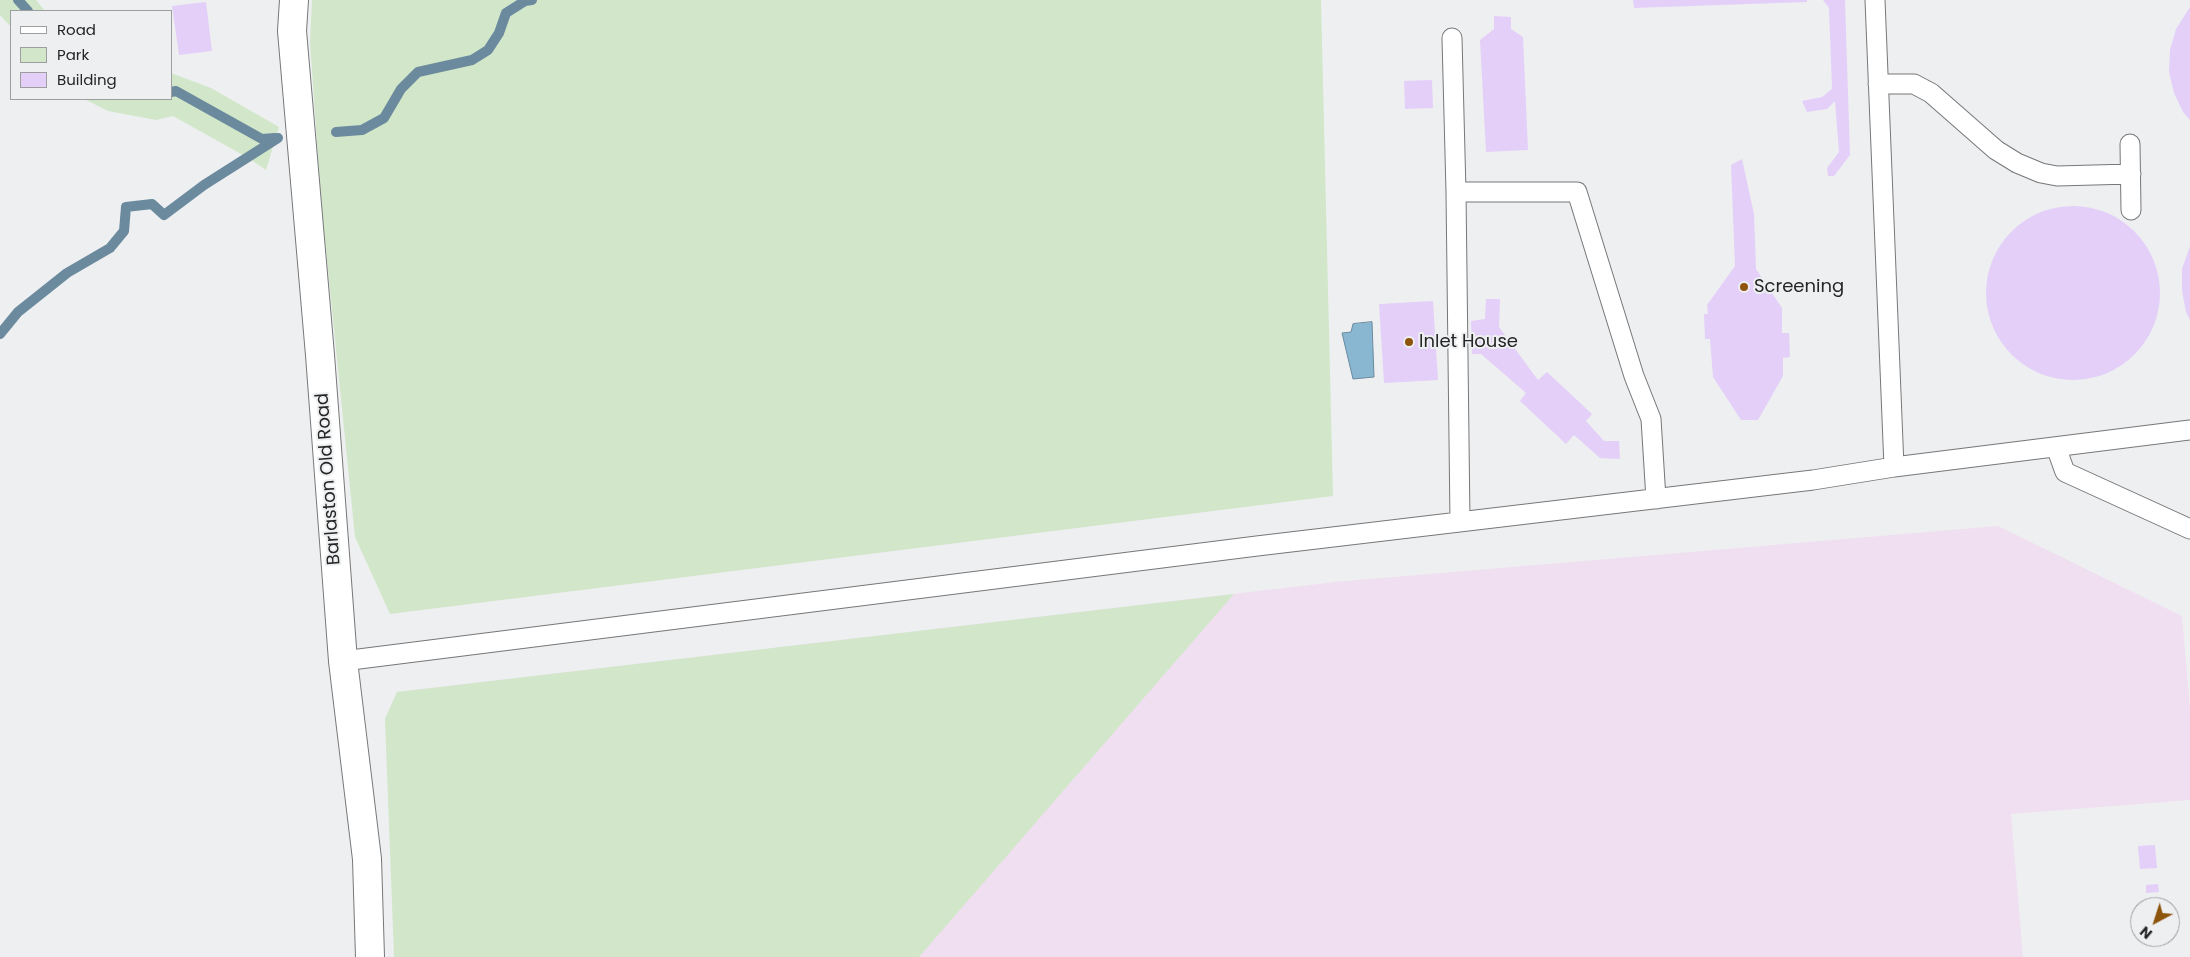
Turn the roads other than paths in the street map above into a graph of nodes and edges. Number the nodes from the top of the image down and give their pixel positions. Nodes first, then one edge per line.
1 (294, 0) edge
2 (1875, 0) edge
3 (1452, 38) dead end
4 (1878, 84) junction
5 (2130, 144) dead end
6 (2131, 174) junction
7 (1456, 192) junction
8 (2132, 210) dead end
9 (2190, 430) edge
10 (2056, 447) junction
11 (1894, 467) junction
12 (1656, 499) junction
13 (1460, 522) junction
14 (2190, 529) edge
15 (343, 661) junction
16 (370, 957) edge

1 - 15 street, Barlaston Old Road
2 - 4 lane
3 - 7 lane
4 - 6 lane
4 - 11 lane
5 - 6 lane
6 - 8 lane
7 - 12 lane
7 - 13 lane
9 - 10 lane
10 - 11 lane
10 - 14 lane
11 - 12 lane
12 - 13 lane
13 - 15 lane
15 - 16 street, Barlaston Old Road

